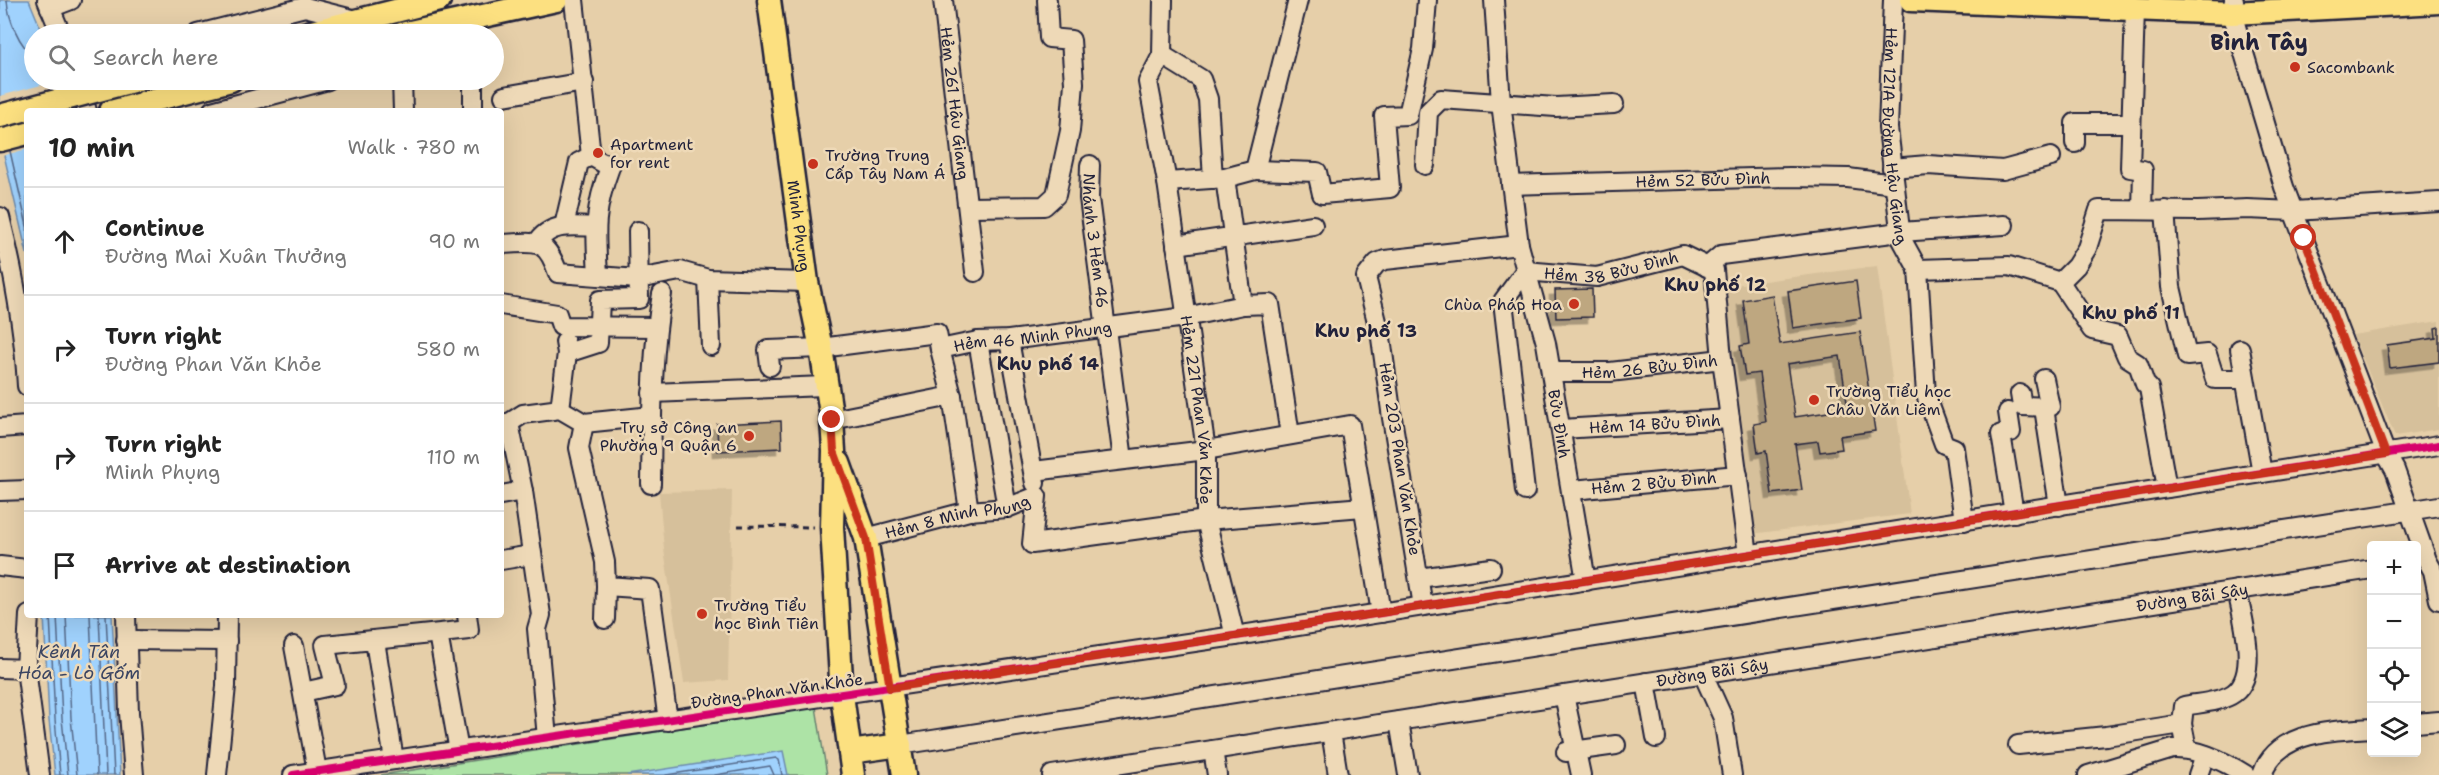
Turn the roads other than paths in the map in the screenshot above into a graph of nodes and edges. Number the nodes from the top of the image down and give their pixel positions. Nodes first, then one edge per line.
1 (71, 0) edge
2 (439, 0) edge
3 (556, 0) edge
4 (574, 0) edge
5 (769, 0) edge
6 (943, 0) edge
7 (1047, 0) edge
8 (1163, 0) edge
9 (1298, 0) edge
10 (1427, 0) edge
11 (1494, 0) edge
12 (1893, 0) edge
13 (1911, 0) edge
14 (2400, 2) edge
15 (2439, 2) edge
16 (49, 4) edge
17 (2135, 5) edge
18 (390, 6) edge
19 (2233, 6) edge
20 (356, 20) junction
21 (57, 24) edge
22 (239, 24) edge
23 (341, 24) edge
24 (482, 24) edge
25 (1162, 55) junction
26 (584, 82) junction
27 (81, 90) edge
28 (98, 90) edge
29 (192, 90) edge
30 (291, 90) edge
31 (402, 90) edge
32 (473, 90) edge
33 (504, 96) dead end
34 (1501, 103) junction
35 (1614, 104) dead end
36 (30, 108) edge
37 (86, 108) edge
38 (123, 108) edge
39 (223, 108) edge
40 (403, 108) edge
41 (473, 108) edge
42 (24, 110) edge
43 (0, 116) edge
44 (2132, 123) junction
45 (24, 134) edge
46 (0, 140) edge
47 (2075, 143) dead end
48 (591, 156) junction
49 (2051, 157) dead end
50 (1090, 165) dead end
51 (1425, 165) dead end
52 (1256, 170) junction
53 (1893, 176) junction
54 (1219, 178) junction
55 (1167, 182) junction
56 (1511, 185) junction
57 (2439, 202) edge
58 (968, 207) junction
59 (2142, 210) junction
60 (2165, 210) junction
61 (2294, 211) junction
62 (0, 217) edge
63 (1313, 225) dead end
64 (2004, 225) dead end
65 (564, 226) junction
66 (595, 227) junction
67 (638, 231) dead end
68 (1900, 232) junction
69 (1233, 237) junction
70 (537, 243) junction
71 (504, 244) edge
72 (1176, 245) junction
73 (1518, 245) junction
74 (1707, 267) junction
75 (1918, 269) junction
76 (1525, 271) junction
77 (975, 272) dead end
78 (598, 274) junction
79 (638, 279) junction
80 (708, 279) junction
81 (807, 282) junction
82 (2060, 282) junction
83 (662, 294) dead end
84 (504, 305) edge
85 (1243, 305) junction
86 (1186, 317) junction
87 (561, 326) junction
88 (599, 326) junction
89 (656, 327) junction
90 (1106, 328) junction
91 (24, 335) edge
92 (1009, 340) junction
93 (978, 341) junction
94 (711, 346) dead end
95 (821, 348) junction
96 (940, 349) junction
97 (2240, 349) dead end
98 (567, 353) junction
99 (1722, 359) junction
100 (770, 366) dead end
101 (1551, 372) junction
102 (2044, 379) dead end
103 (2246, 379) junction
104 (825, 386) junction
105 (652, 393) junction
106 (2020, 394) dead end
107 (952, 396) junction
108 (2044, 408) junction
109 (561, 409) junction
110 (2008, 412) dead end
111 (652, 416) junction
112 (1730, 419) junction
113 (832, 420) junction
114 (505, 423) edge
115 (584, 423) junction
116 (24, 426) edge
117 (0, 428) edge
118 (1561, 429) junction
119 (1290, 435) junction
120 (2439, 445) edge
121 (1206, 450) junction
122 (834, 451) junction
123 (2386, 454) junction
124 (1123, 460) junction
125 (1034, 471) junction
126 (2262, 473) junction
127 (1738, 475) junction
128 (651, 484) dead end
129 (2167, 488) junction
130 (24, 490) edge
131 (1572, 490) junction
132 (0, 491) edge
133 (523, 491) junction
134 (1524, 491) dead end
135 (504, 494) edge
136 (1037, 496) junction
137 (2059, 506) junction
138 (2407, 506) junction
139 (2439, 506) edge
140 (1363, 507) junction
141 (1007, 508) junction
142 (969, 511) junction
143 (2014, 513) junction
144 (1206, 520) junction
145 (1964, 521) junction
146 (866, 538) junction
147 (531, 555) junction
148 (1748, 555) junction
149 (504, 560) edge
150 (2428, 560) edge
151 (0, 566) edge
152 (1491, 568) dead end
153 (24, 569) edge
154 (2367, 570) edge
155 (1419, 578) junction
156 (1587, 580) junction
157 (606, 586) junction
158 (2237, 590) junction
159 (2439, 600) edge
160 (1423, 606) junction
161 (1381, 613) junction
162 (29, 618) edge
163 (126, 618) edge
164 (227, 618) edge
165 (467, 618) edge
166 (605, 619) dead end
167 (438, 634) junction
168 (1235, 636) junction
169 (126, 640) junction
170 (227, 641) junction
171 (375, 641) junction
172 (294, 646) dead end
173 (0, 668) edge
174 (26, 669) junction
175 (1703, 674) junction
176 (1646, 682) junction
177 (890, 688) junction
178 (303, 692) junction
179 (1564, 695) junction
180 (842, 696) junction
181 (668, 721) junction
182 (1399, 721) junction
183 (2439, 721) edge
184 (2421, 723) edge
185 (2182, 724) junction
186 (2367, 728) edge
187 (1330, 732) junction
188 (547, 738) junction
189 (1656, 738) dead end
190 (900, 745) junction
191 (1616, 745) dead end
192 (2018, 745) dead end
193 (2187, 749) junction
194 (1213, 750) junction
195 (459, 751) junction
196 (1571, 751) junction
197 (850, 752) junction
198 (2205, 755) junction
199 (394, 760) junction
200 (317, 771) junction
201 (1059, 774) edge
202 (40, 775) edge
203 (134, 775) edge
204 (217, 775) edge
205 (293, 775) edge
206 (853, 775) edge
207 (904, 775) edge
208 (1217, 775) edge
209 (1338, 775) edge
210 (1408, 775) edge
211 (1581, 775) edge
212 (1732, 775) edge
213 (2088, 775) edge
214 (2198, 775) edge
215 (2246, 775) edge
216 (2262, 775) edge

1 - 16 street
2 - 18 main road
3 - 24 main road
4 - 26 street
5 - 81 main road, Minh Phụng
6 - 58 street, Hẻm 261 Hậu Giang
7 - 58 street
8 - 25 street
9 - 52 street
10 - 52 street
11 - 34 street, Bửu Đình
12 - 53 street, Hẻm 121A Đường Hậu Giang
13 - 17 main road
14 - 15 main road
14 - 19 main road
16 - 21 street
17 - 19 main road
17 - 44 street
18 - 20 main road
19 - 61 street
20 - 22 street
20 - 23 main road
25 - 54 street
25 - 55 street, Hẻm 221 Phan Văn Khỏe
26 - 33 street
26 - 48 street
27 - 37 street
28 - 36 main road, bridge
29 - 38 main road
30 - 39 street
31 - 40 street
32 - 41 street
34 - 35 street
34 - 51 street
34 - 56 street, Bửu Đình
42 - 43 main road, bridge
44 - 47 street
44 - 59 street
45 - 46 main road
48 - 65 street
48 - 66 street
49 - 53 street, Hẻm 52 Bửu Đình
50 - 90 street, Nhánh 3 Hẻm 46
52 - 54 street
53 - 56 street, Hẻm 52 Bửu Đình
53 - 68 street, Hẻm 121A Đường Hậu Giang
54 - 55 street
54 - 69 street
55 - 72 street, Hẻm 221 Phan Văn Khỏe
56 - 73 street, Bửu Đình
57 - 61 street
58 - 77 street, Hẻm 261 Hậu Giang
59 - 60 street
59 - 82 street
60 - 61 street
60 - 103 street
61 - 123 street
62 - 91 street
63 - 69 street
64 - 68 street
65 - 66 street
65 - 70 street
66 - 78 street
67 - 79 street
68 - 74 street
68 - 75 street, Hẻm 121A Đường Hậu Giang
69 - 72 street
69 - 85 street
70 - 71 street
70 - 78 street
72 - 86 street, Hẻm 221 Phan Văn Khỏe
73 - 76 street, Bửu Đình
73 - 155 street, Hẻm 203 Phan Văn Khỏe
74 - 76 street, Hẻm 38 Bửu Đình
74 - 99 street
75 - 82 street
75 - 145 street
76 - 101 street, Bửu Đình
76 - 134 street
78 - 79 street
79 - 80 street
79 - 88 street
80 - 81 street
80 - 94 street
81 - 95 main road, Minh Phụng
82 - 129 street
83 - 89 street
84 - 87 street
85 - 86 street, Hẻm 46 Minh Phụng
85 - 119 street, Hẻm 46 Minh Phụng
86 - 90 street, Hẻm 46 Minh Phụng
86 - 121 street, Hẻm 221 Phan Văn Khỏe
87 - 88 street
87 - 98 street
88 - 89 street
88 - 98 street
89 - 105 street
90 - 92 street, Hẻm 46 Minh Phụng
90 - 124 street, Nhánh 3 Hẻm 46
92 - 93 street, Hẻm 46 Minh Phụng
92 - 125 street
93 - 96 street, Hẻm 46 Minh Phụng
93 - 141 street
95 - 96 street, Hẻm 46 Minh Phụng
95 - 100 street
95 - 104 main road, Minh Phụng
96 - 107 street
97 - 103 street
98 - 109 street
99 - 101 street, Hẻm 26 Bửu Đình
99 - 112 street, Hẻm 26 Bửu Đình
101 - 118 street, Bửu Đình
102 - 108 street
103 - 126 street
104 - 105 street
104 - 113 main road, Minh Phụng
105 - 111 street
106 - 108 street
107 - 113 street
107 - 142 street
108 - 137 street
109 - 114 street
109 - 115 street
110 - 143 street
111 - 115 street
111 - 128 street
112 - 118 street, Hẻm 14 Bửu Đình
112 - 127 street, Hẻm 14 Bửu Đình
113 - 122 main road, Minh Phụng
114 - 133 street
115 - 157 street
116 - 117 street
118 - 131 street, Bửu Đình
119 - 121 street
119 - 140 street
120 - 123 street, Đường Phan Văn Khỏe
121 - 124 street
121 - 144 street, Hẻm 221 Phan Văn Khỏe
122 - 146 main road, Minh Phụng
122 - 180 main road, Minh Phụng
123 - 126 street, Đường Phan Văn Khỏe
123 - 138 street
124 - 125 street
125 - 136 street
126 - 129 street, Đường Phan Văn Khỏe
127 - 131 street, Hẻm 2 Bửu Đình
127 - 148 street
129 - 137 street, Đường Phan Văn Khỏe
130 - 132 street
131 - 156 street, Bửu Đình
133 - 135 street
133 - 147 street
136 - 141 street, Hẻm 8 Minh Phụng
136 - 144 street, Hẻm 8 Minh Phụng
137 - 143 street, Đường Phan Văn Khỏe
138 - 139 street
138 - 150 street
138 - 190 street
140 - 144 street
140 - 161 street
141 - 142 street, Hẻm 8 Minh Phụng
142 - 146 street, Hẻm 8 Minh Phụng
143 - 145 street, Đường Phan Văn Khỏe
144 - 168 street, Hẻm 221 Phan Văn Khỏe
145 - 148 street, Đường Phan Văn Khỏe
146 - 177 main road, Minh Phụng
147 - 149 street
147 - 188 street
148 - 156 street, Đường Phan Văn Khỏe
150 - 159 street
151 - 153 street
152 - 155 street
154 - 158 street, Đường Bãi Sậy
155 - 160 street, Hẻm 203 Phan Văn Khỏe
156 - 160 street, Đường Phan Văn Khỏe
157 - 166 street
157 - 181 street
158 - 175 street, Đường Bãi Sậy
158 - 185 street
160 - 161 street, Đường Phan Văn Khỏe
161 - 168 street, Đường Phan Văn Khỏe
162 - 174 street
163 - 169 street
164 - 170 street
165 - 167 street
167 - 171 street
167 - 195 street
168 - 177 street, Đường Phan Văn Khỏe
169 - 170 street
169 - 203 street
170 - 204 street
171 - 178 street
171 - 199 street
172 - 178 street
173 - 174 street
174 - 202 street
175 - 176 street, Đường Bãi Sậy
175 - 212 street
176 - 179 street, Đường Bãi Sậy
176 - 189 street
177 - 180 street, Đường Phan Văn Khỏe
177 - 190 main road, Minh Phụng
178 - 200 street
179 - 182 street, Đường Bãi Sậy
179 - 196 street
180 - 181 street, Đường Phan Văn Khỏe
180 - 197 main road, Minh Phụng
181 - 188 street, Đường Phan Văn Khỏe
182 - 187 street, Đường Bãi Sậy
182 - 210 street
183 - 184 street
185 - 192 street
185 - 193 street
186 - 216 street
187 - 194 street, Đường Bãi Sậy
187 - 209 street
188 - 195 street, Đường Phan Văn Khỏe
190 - 197 main road
190 - 207 main road, Minh Phụng
191 - 196 street
193 - 198 street
193 - 213 street
194 - 201 street, Đường Bãi Sậy
194 - 208 street
195 - 199 street, Đường Phan Văn Khỏe
196 - 211 street
197 - 206 main road, Minh Phụng
198 - 214 street
198 - 215 street
199 - 200 street, Đường Phan Văn Khỏe
200 - 205 street, Đường Phan Văn Khỏe

